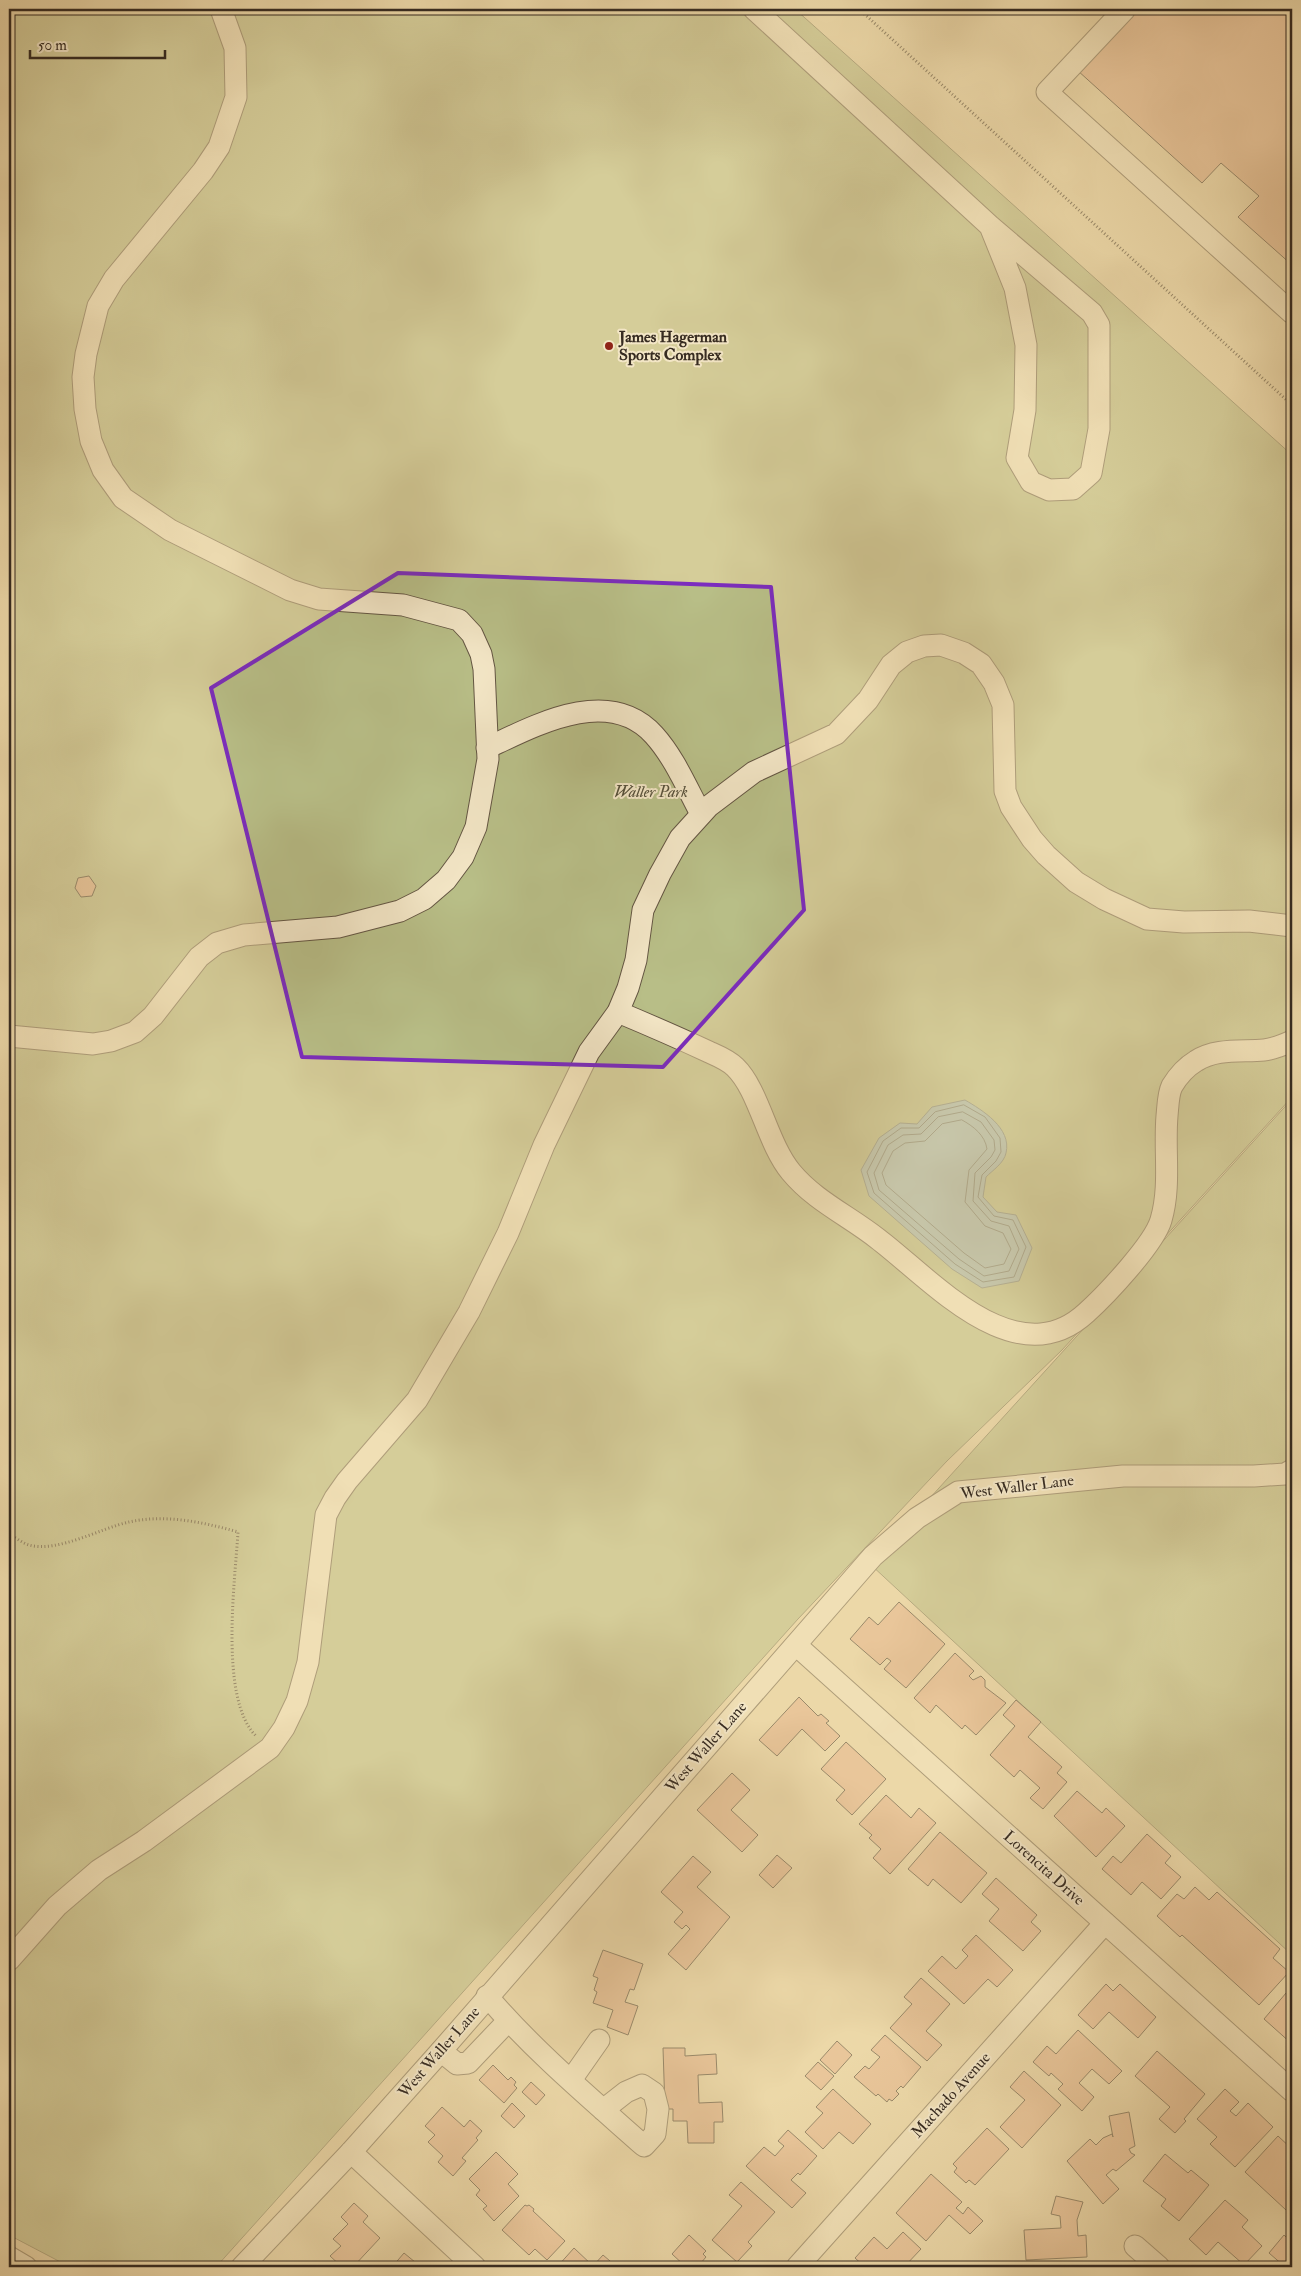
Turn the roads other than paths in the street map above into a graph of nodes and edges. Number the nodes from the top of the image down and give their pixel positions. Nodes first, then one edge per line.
1 (221, 9) edge
2 (754, 9) edge
3 (1125, 9) edge
4 (990, 226) junction
5 (1292, 313) edge
6 (487, 748) junction
7 (701, 814) junction
8 (1292, 926) edge
9 (618, 1012) junction
10 (9, 1036) edge
11 (1292, 1041) edge
12 (1292, 1470) edge
13 (796, 1645) junction
14 (1105, 1923) junction
15 (9, 1960) edge
16 (488, 1996) junction
17 (508, 2021) junction
18 (599, 2040) dead end
19 (441, 2051) junction
20 (571, 2080) junction
21 (1292, 2091) edge
22 (603, 2110) dead end
23 (351, 2152) junction
24 (1135, 2246) dead end
25 (9, 2257) edge
26 (26, 2267) edge
27 (242, 2267) edge
28 (475, 2267) edge
29 (797, 2267) edge
30 (1159, 2267) edge

1 - 6 street
2 - 4 street
3 - 5 street
4 - 4 street
6 - 7 street
6 - 10 street
7 - 8 street
7 - 9 street
9 - 11 street
9 - 15 street
12 - 13 street, West Waller Lane
13 - 14 street, Lorencita Drive
13 - 16 street, West Waller Lane
14 - 21 street, Lorencita Drive
14 - 29 street, Machado Avenue
16 - 17 street
16 - 19 street, West Waller Lane
17 - 19 street
17 - 20 street
18 - 20 street
19 - 23 street, West Waller Lane
20 - 22 street
23 - 27 street, West Waller Lane
23 - 28 street
24 - 30 street
25 - 26 street

